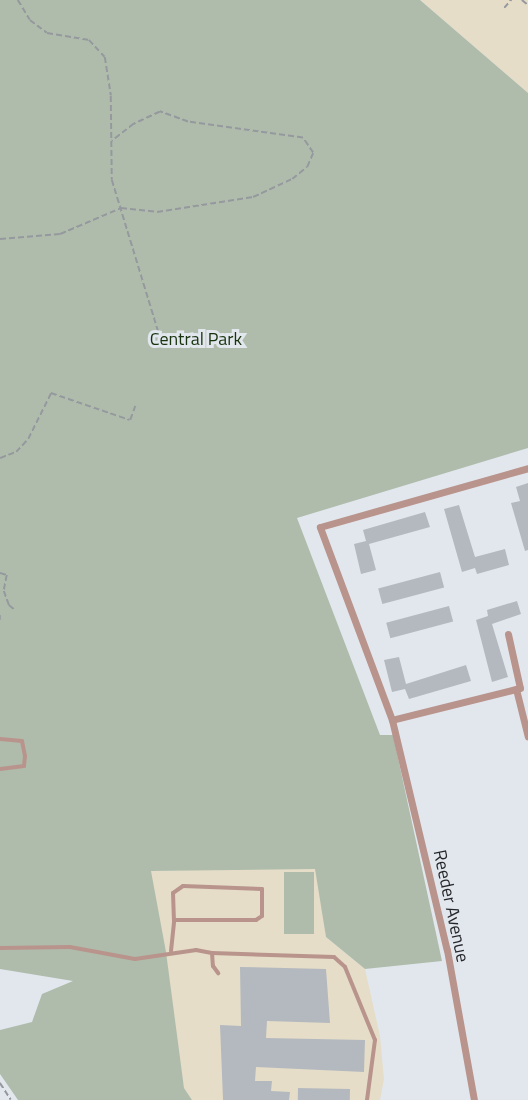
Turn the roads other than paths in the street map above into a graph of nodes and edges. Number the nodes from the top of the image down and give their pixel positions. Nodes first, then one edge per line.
1 (528, 468) edge
2 (508, 634) dead end
3 (516, 689) junction
4 (392, 720) junction
5 (528, 737) edge
6 (0, 739) edge
7 (0, 770) edge
8 (174, 920) junction
9 (0, 948) edge
10 (171, 951) junction
11 (213, 953) junction
12 (218, 973) dead end
13 (367, 1100) edge
14 (474, 1100) edge

1 - 4 street, Reeder Avenue
2 - 3 street
3 - 4 street
3 - 5 street
4 - 14 street, Reeder Avenue
6 - 7 lane
8 - 8 lane
8 - 10 lane
9 - 10 lane
10 - 11 lane
11 - 12 lane
11 - 13 lane

